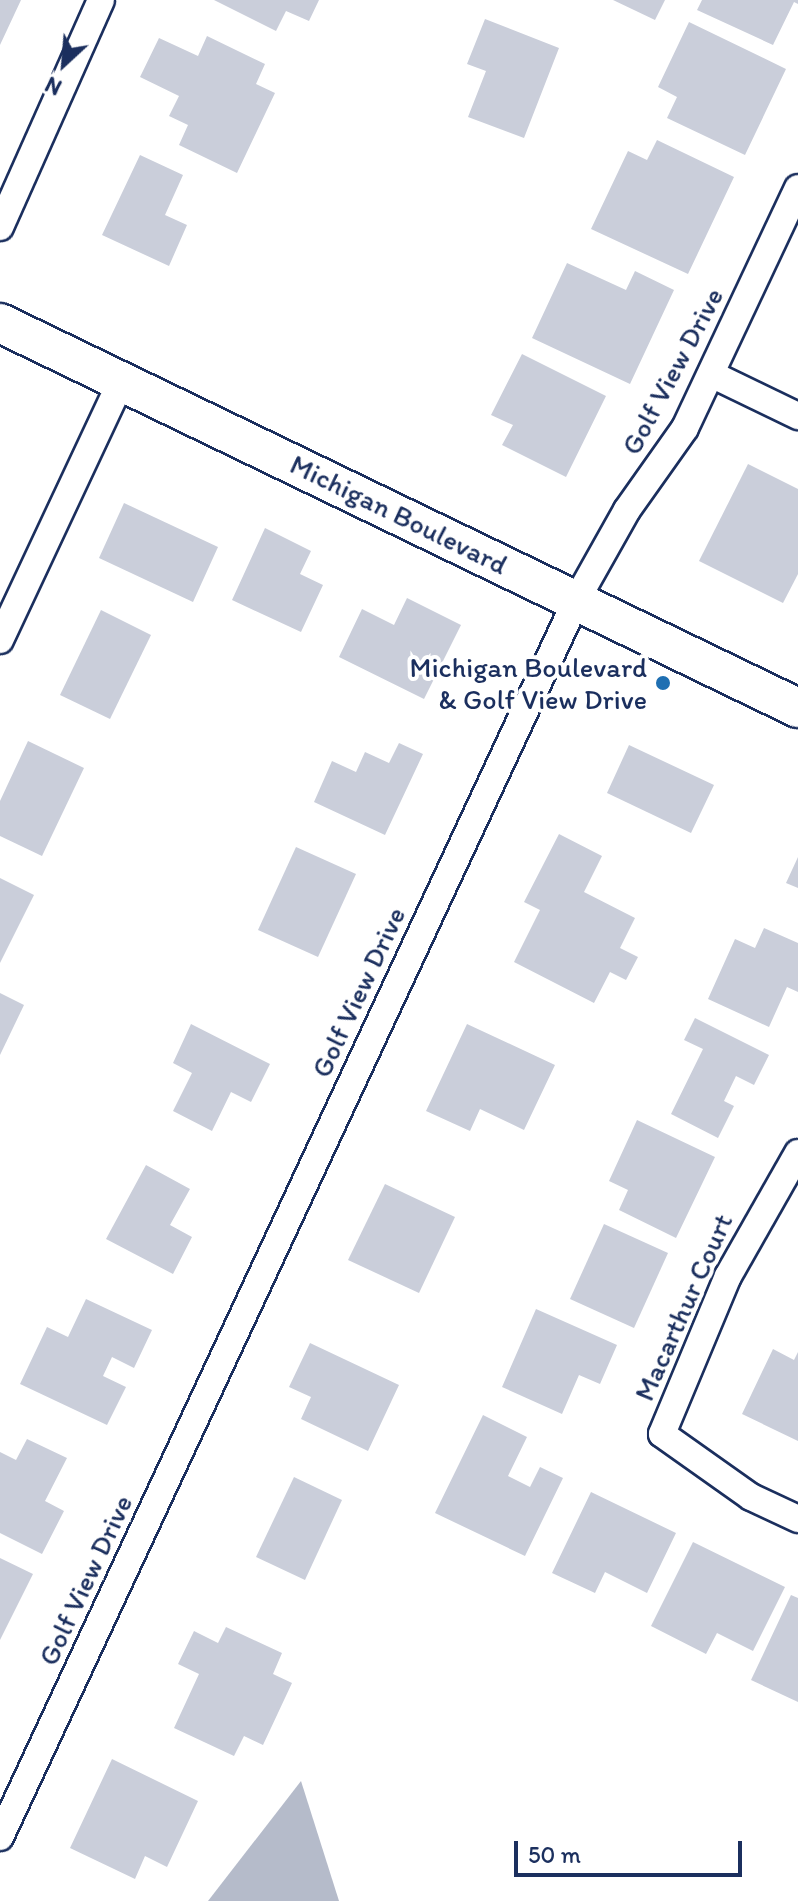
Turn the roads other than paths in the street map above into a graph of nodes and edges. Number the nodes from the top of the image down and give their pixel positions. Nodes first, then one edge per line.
1 (101, 0) edge
2 (798, 188) edge
3 (0, 227) edge
4 (0, 323) edge
5 (711, 374) junction
6 (121, 382) junction
7 (798, 416) edge
8 (577, 599) junction
9 (0, 640) edge
10 (798, 708) edge
11 (798, 1153) edge
12 (798, 1519) edge
13 (0, 1837) edge

1 - 3 street
2 - 5 street, Golf View Drive
4 - 6 street, Michigan Boulevard
5 - 7 street
5 - 8 street, Golf View Drive
6 - 8 street, Michigan Boulevard
6 - 9 street
8 - 10 street, Michigan Boulevard
8 - 13 street, Golf View Drive
11 - 12 street, Macarthur Court

